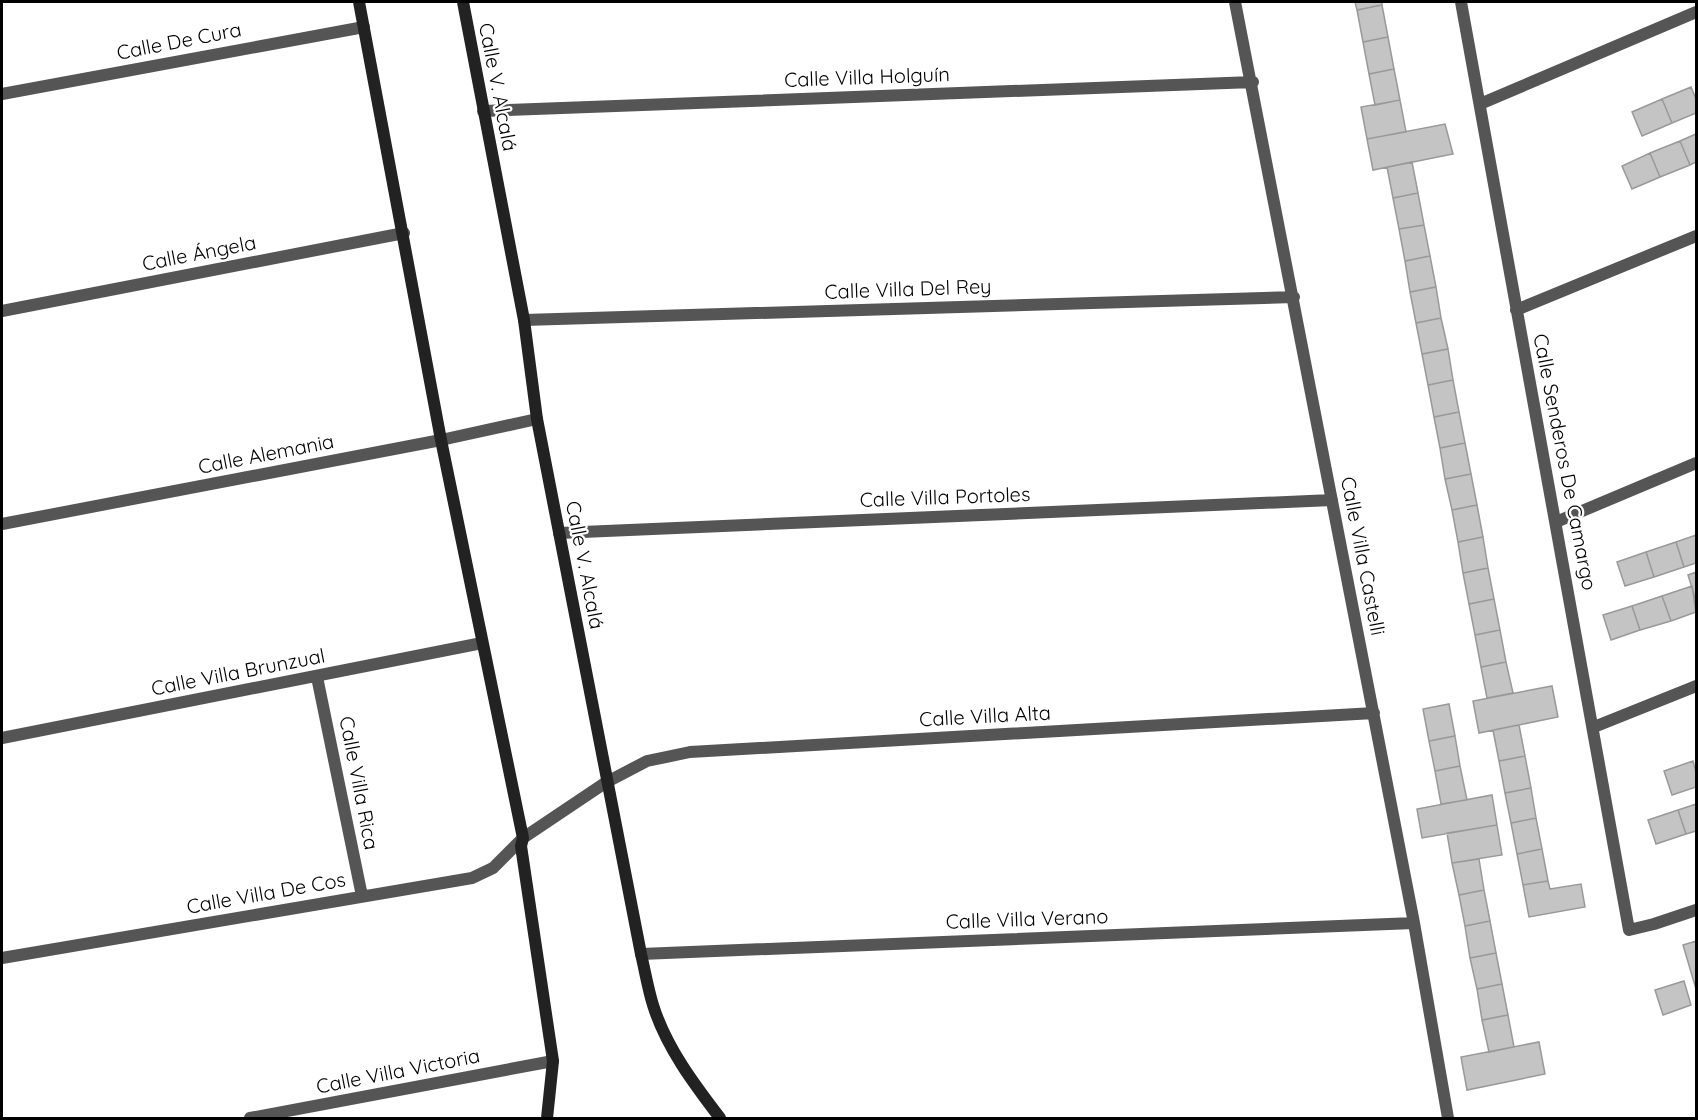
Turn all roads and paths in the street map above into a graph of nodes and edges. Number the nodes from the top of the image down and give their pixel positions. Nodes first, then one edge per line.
1 (359, 2) edge
2 (463, 2) edge
3 (1235, 2) edge
4 (1461, 2) edge
5 (1696, 12) edge
6 (364, 27) junction
7 (1253, 82) junction
8 (2, 94) edge
9 (1480, 104) junction
10 (483, 111) junction
11 (404, 233) junction
12 (1696, 236) edge
13 (1294, 297) junction
14 (1516, 310) junction
15 (2, 312) edge
16 (524, 320) junction
17 (537, 419) junction
18 (441, 440) junction
19 (1696, 463) edge
20 (1332, 500) junction
21 (1556, 522) junction
22 (2, 524) edge
23 (559, 533) junction
24 (482, 643) junction
25 (317, 676) junction
26 (1696, 686) edge
27 (1374, 713) junction
28 (1594, 727) junction
29 (2, 738) edge
30 (605, 783) junction
31 (523, 838) junction
32 (362, 896) junction
33 (1696, 910) edge
34 (1414, 923) junction
35 (641, 954) junction
36 (2, 958) edge
37 (553, 1061) junction
38 (250, 1119) edge
39 (547, 1119) edge
40 (720, 1119) edge
41 (1448, 1119) edge

1 - 6 street
2 - 10 street, Calle V. Alcalá
3 - 7 street, Calle Villa Castelli
4 - 9 street, Calle Senderos De Camargo
5 - 9 street
6 - 8 street, Calle De Cura
6 - 11 street
7 - 10 street, Calle Villa Holguín
7 - 13 street, Calle Villa Castelli
9 - 14 street, Calle Senderos De Camargo
10 - 16 street, Calle V. Alcalá
11 - 15 street, Calle Ángela
11 - 18 street
12 - 14 street
13 - 16 street, Calle Villa Del Rey
13 - 20 street, Calle Villa Castelli
14 - 21 street, Calle Senderos De Camargo
16 - 17 street, Calle V. Alcalá
17 - 18 street, Calle Alemania
17 - 23 street, Calle V. Alcalá
18 - 22 street, Calle Alemania
18 - 24 street
19 - 21 street
20 - 23 street, Calle Villa Portoles
20 - 27 street, Calle Villa Castelli
21 - 28 street, Calle Senderos De Camargo
23 - 30 street, Calle V. Alcalá
24 - 25 street, Calle Villa Brunzual
24 - 31 street
25 - 29 street, Calle Villa Brunzual
25 - 32 street, Calle Villa Rica
26 - 28 street
27 - 30 street, Calle Villa Alta
27 - 34 street, Calle Villa Castelli
28 - 33 street, Calle Senderos De Camargo
30 - 31 street, Calle Villa Alta
30 - 35 street, Calle V. Alcalá
31 - 32 street, Calle Villa De Cos
31 - 37 street
32 - 36 street, Calle Villa De Cos
34 - 35 street, Calle Villa Verano
34 - 41 street, Calle Villa Castelli
35 - 40 street, Calle V. Alcalá
37 - 38 street, Calle Villa Victoria
37 - 39 street

